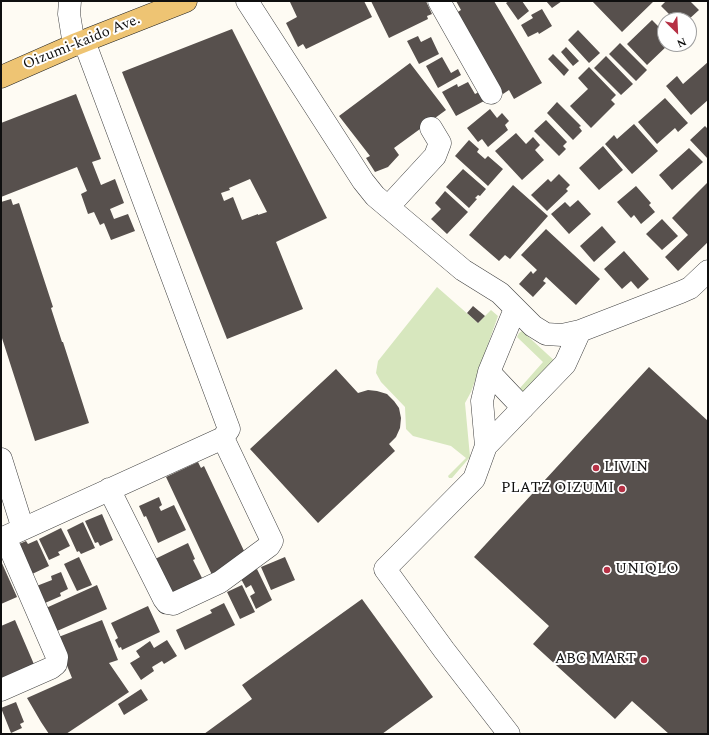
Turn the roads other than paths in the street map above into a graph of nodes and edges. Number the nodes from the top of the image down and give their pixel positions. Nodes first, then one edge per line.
1 (70, 1) edge
2 (186, 1) edge
3 (247, 1) edge
4 (439, 1) edge
5 (79, 43) junction
6 (1, 77) edge
7 (491, 93) dead end
8 (431, 128) dead end
9 (388, 207) junction
10 (708, 271) edge
11 (515, 309) junction
12 (580, 331) junction
13 (489, 372) junction
14 (523, 408) junction
15 (223, 438) junction
16 (486, 446) junction
17 (1, 459) edge
18 (109, 489) junction
19 (10, 535) edge
20 (1, 690) edge
21 (509, 734) edge

1 - 5 street
2 - 5 main road, Oizumi-kaido Ave.
3 - 9 street
4 - 7 street
5 - 6 main road, Oizumi-kaido Ave.
5 - 15 street
8 - 9 street
9 - 11 street
10 - 12 street
11 - 12 street
11 - 13 street
12 - 14 street
13 - 14 street
13 - 16 street
14 - 16 street
15 - 18 street
15 - 18 street
16 - 21 street
17 - 19 street
18 - 19 street
19 - 20 street

